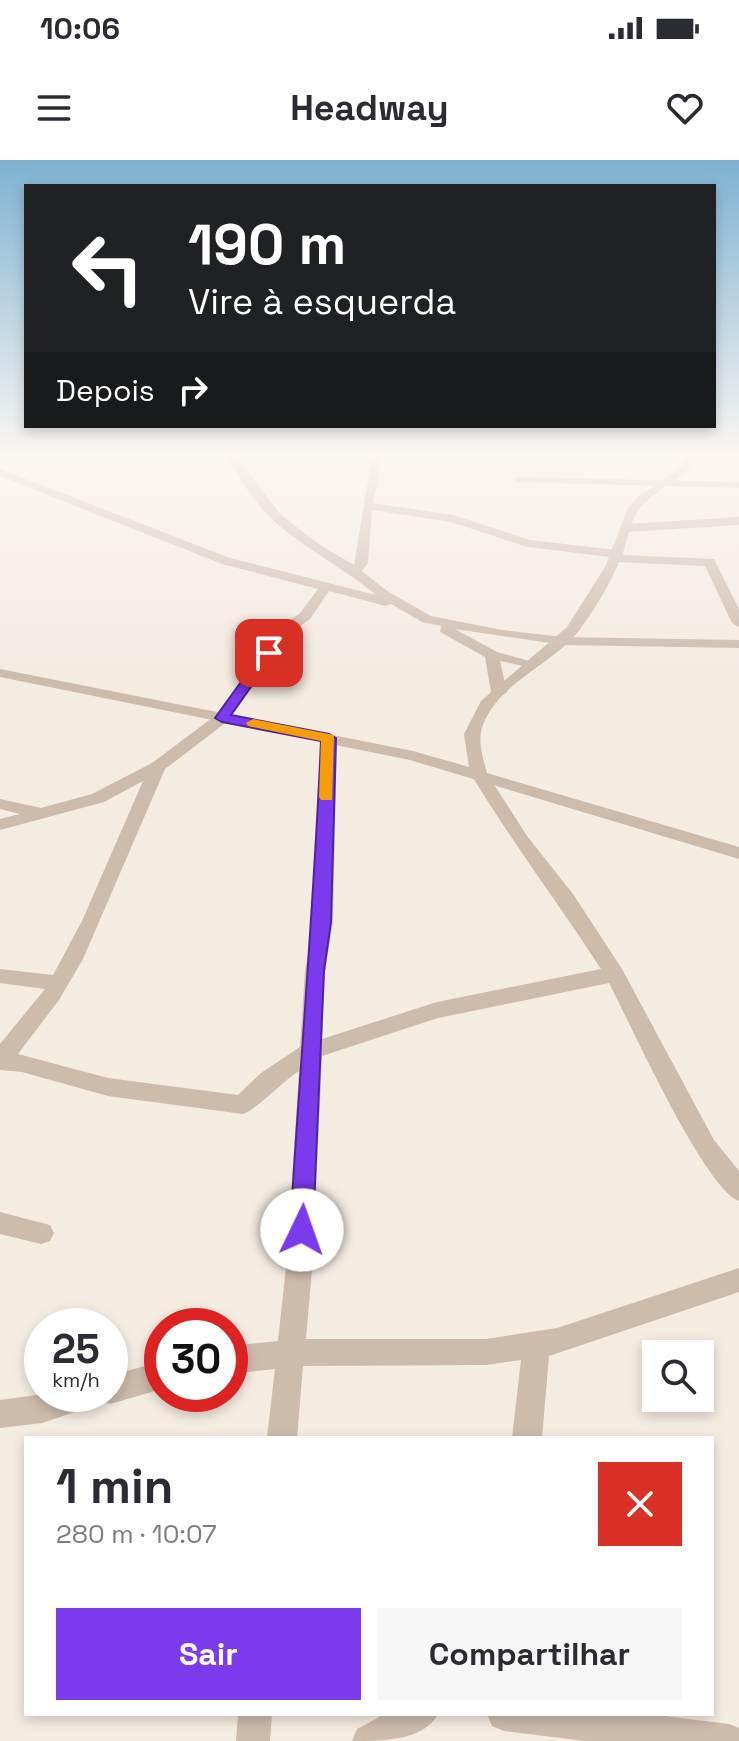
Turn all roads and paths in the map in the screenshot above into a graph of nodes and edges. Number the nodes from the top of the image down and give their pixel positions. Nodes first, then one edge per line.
1 (142, 528) edge
2 (290, 528) edge
3 (365, 528) edge
4 (480, 528) edge
5 (626, 528) joint
6 (630, 528) edge
7 (616, 556) junction
8 (355, 571) junction
9 (326, 587) junction
10 (401, 606) junction
11 (427, 619) junction
12 (739, 623) edge
13 (563, 641) junction
14 (739, 644) edge
15 (492, 655) junction
16 (533, 664) junction
17 (0, 673) edge
18 (499, 692) junction
19 (222, 718) junction
20 (329, 738) junction
21 (158, 767) junction
22 (480, 776) junction
23 (0, 804) edge
24 (43, 814) junction
25 (0, 825) edge
26 (739, 853) edge
27 (615, 974) junction
28 (0, 976) edge
29 (60, 983) junction
30 (311, 1051) junction
31 (0, 1060) edge
32 (739, 1190) edge
33 (0, 1223) edge
34 (41, 1233) dead end
35 (739, 1280) edge
36 (536, 1344) junction
37 (293, 1353) junction
38 (248, 1358) edge
39 (24, 1411) edge
40 (0, 1414) edge
41 (282, 1436) edge
42 (527, 1436) edge
43 (255, 1716) edge
44 (417, 1716) edge
45 (521, 1716) edge
46 (253, 1741) edge
47 (369, 1741) edge
48 (729, 1741) edge

1 - 9 street
2 - 8 street
3 - 8 street
4 - 7 street
5 - 6 street
5 - 7 street
7 - 12 street
7 - 13 street
8 - 10 street
9 - 10 street
9 - 19 street
10 - 11 street
11 - 13 street
11 - 15 street
13 - 14 street
13 - 16 street
15 - 16 street
15 - 18 street
16 - 18 street
17 - 19 street
18 - 22 street
19 - 20 street
19 - 21 street
20 - 22 street
20 - 30 street
21 - 24 street
21 - 29 street
22 - 26 street
22 - 27 street
23 - 24 street
24 - 25 street
27 - 30 street
27 - 32 street
28 - 29 street
29 - 31 street
30 - 31 street
30 - 37 street
33 - 34 street
35 - 36 street
36 - 37 street
36 - 42 street
37 - 38 street
37 - 41 street
39 - 40 street
43 - 46 street
44 - 47 street
45 - 48 street

